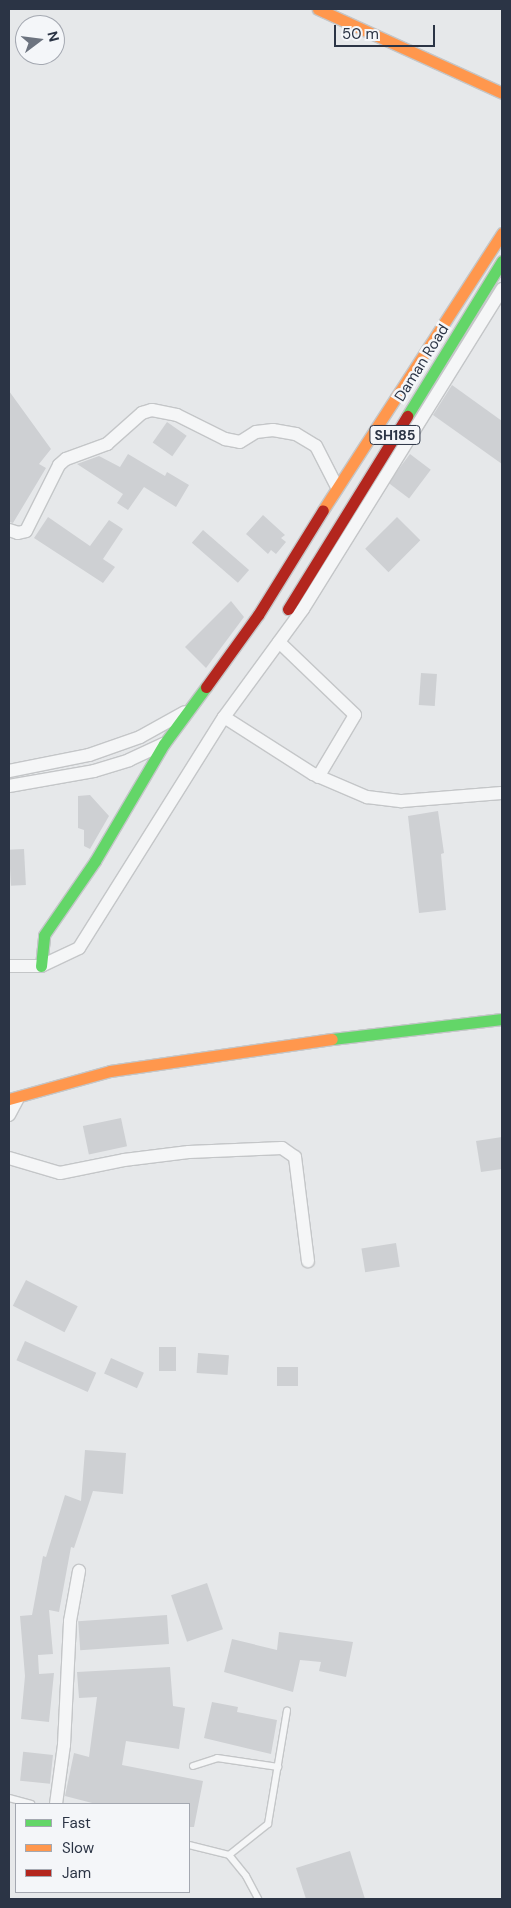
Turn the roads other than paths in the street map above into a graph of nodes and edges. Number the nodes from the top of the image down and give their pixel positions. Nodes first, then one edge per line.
1 (318, 9) edge
2 (502, 93) edge
3 (502, 233) edge
4 (502, 261) edge
5 (502, 289) edge
6 (337, 487) junction
7 (9, 530) edge
8 (288, 609) dead end
9 (279, 642) junction
10 (187, 711) junction
11 (224, 717) junction
12 (164, 744) junction
13 (9, 771) edge
14 (318, 777) junction
15 (9, 786) edge
16 (500, 793) edge
17 (9, 966) edge
18 (41, 966) junction
19 (502, 1019) edge
20 (13, 1098) edge
21 (9, 1115) edge
22 (9, 1158) edge
23 (308, 1261) dead end
24 (79, 1571) dead end
25 (287, 1711) dead end
26 (193, 1766) dead end
27 (278, 1767) junction
28 (9, 1798) edge
29 (27, 1803) edge
30 (56, 1803) edge
31 (190, 1845) edge
32 (229, 1855) junction
33 (258, 1899) edge

1 - 2 street
3 - 6 street
4 - 8 street, Daman Road / SH185
5 - 9 street
6 - 7 street
6 - 10 street
9 - 11 street
9 - 14 street
10 - 12 street
10 - 13 street
11 - 14 street
11 - 18 street
12 - 15 street
12 - 18 street
14 - 16 street
17 - 18 street
19 - 20 street
20 - 21 street
22 - 23 street
24 - 30 street
25 - 27 lane
26 - 27 lane
27 - 32 lane
28 - 29 lane
31 - 32 lane
32 - 33 lane

